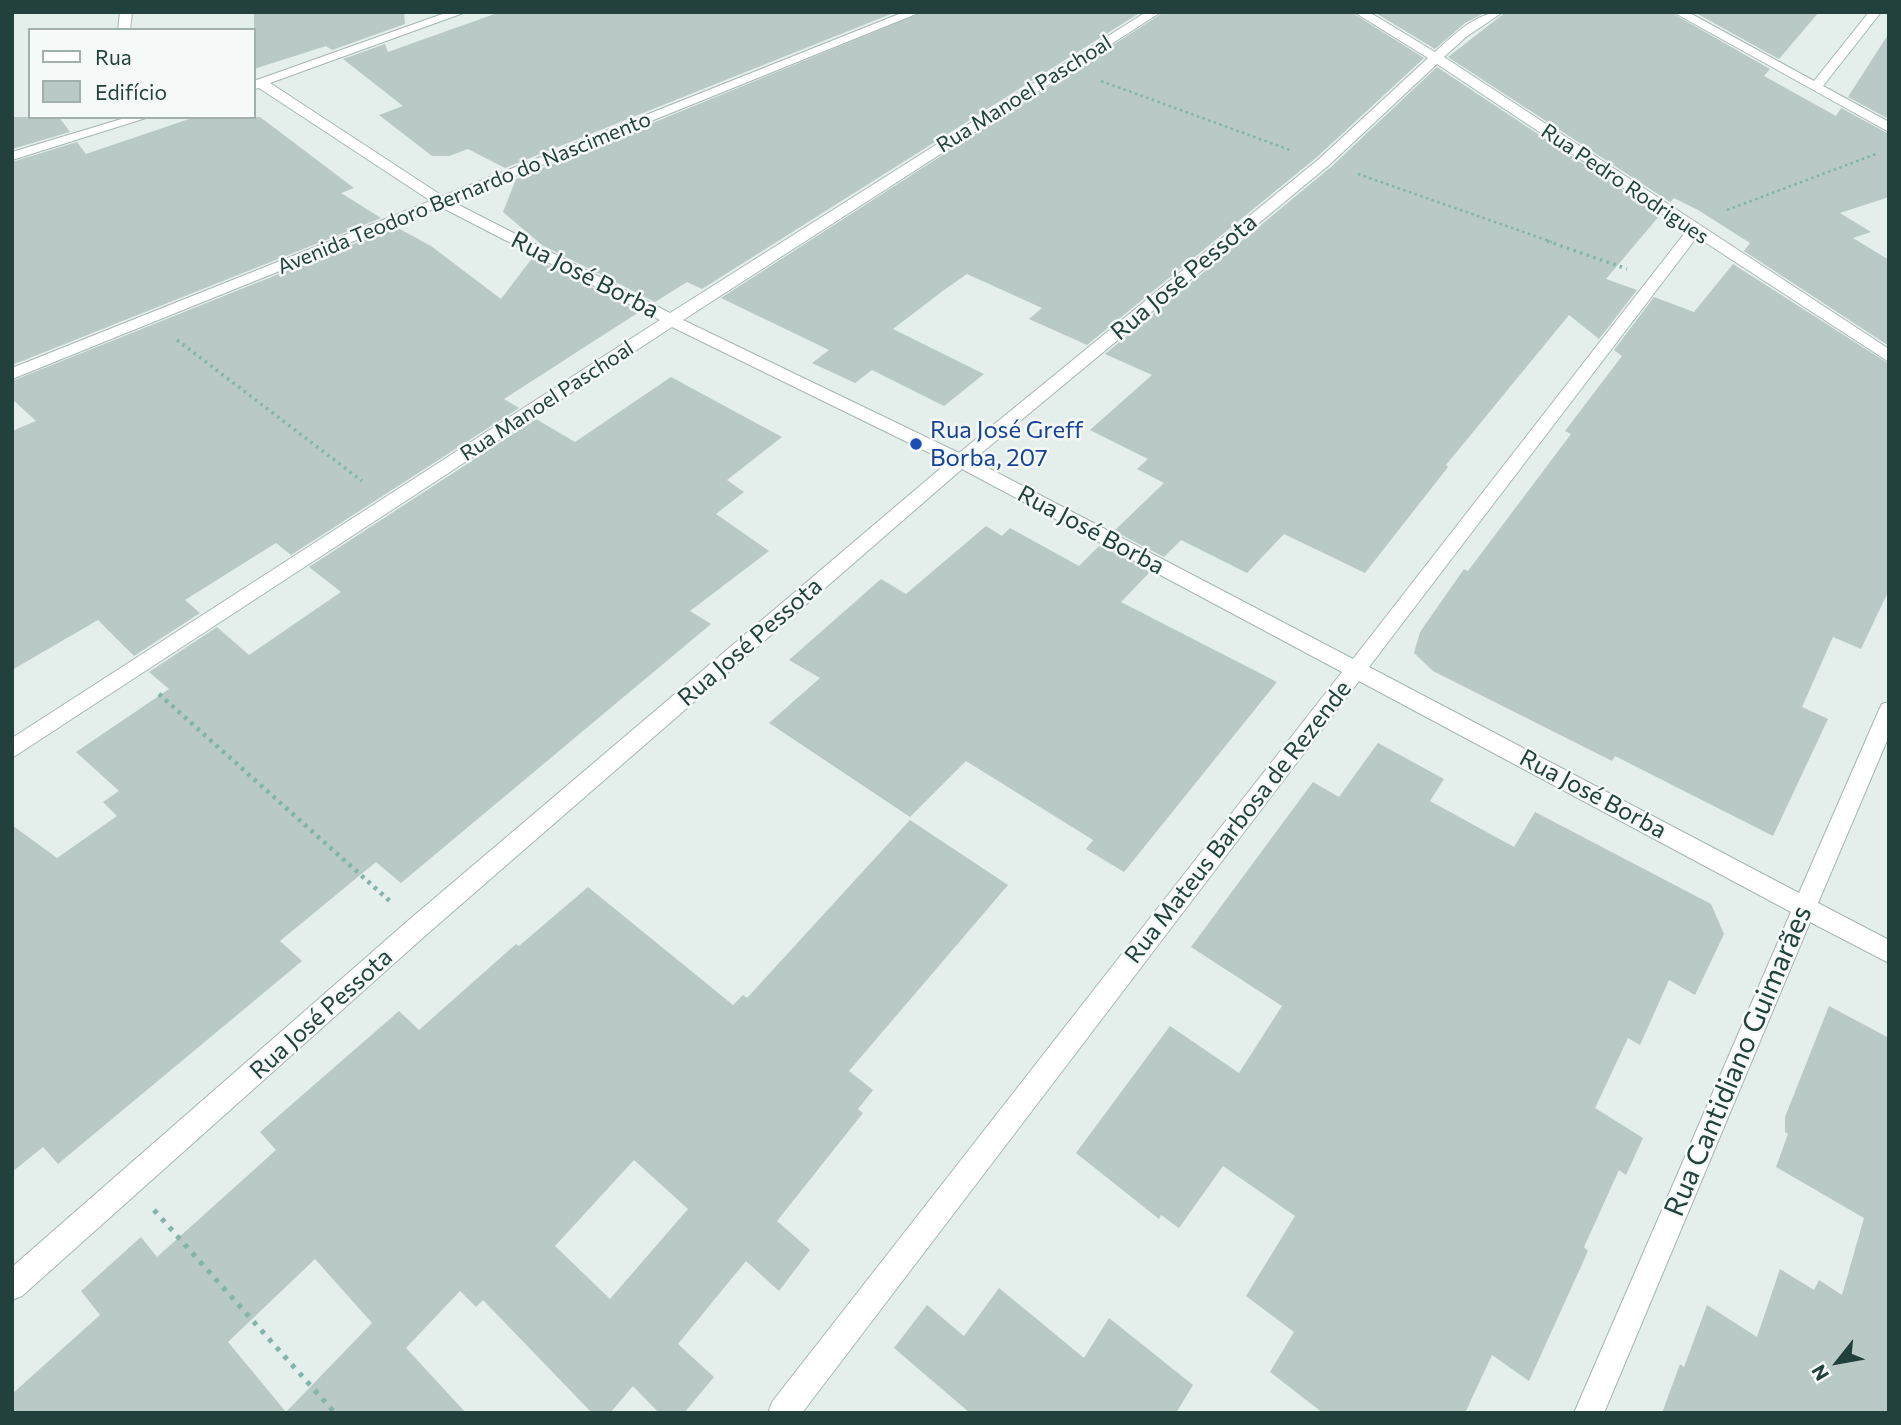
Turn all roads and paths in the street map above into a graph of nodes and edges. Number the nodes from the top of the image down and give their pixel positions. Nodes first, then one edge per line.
1 (410, 12) edge
2 (460, 12) edge
3 (915, 12) edge
4 (1155, 12) edge
5 (1360, 12) edge
6 (1497, 12) edge
7 (1679, 12) edge
8 (1875, 12) edge
9 (413, 29) junction
10 (1435, 57) junction
11 (257, 84) edge
12 (1817, 86) junction
13 (91, 119) edge
14 (136, 119) edge
15 (1889, 128) edge
16 (61, 141) junction
17 (1876, 154) dead end
18 (12, 156) edge
19 (442, 202) junction
20 (1690, 228) junction
21 (149, 319) junction
22 (671, 320) junction
23 (1889, 357) edge
24 (12, 374) edge
25 (961, 461) junction
26 (391, 503) junction
27 (1356, 669) junction
28 (132, 670) junction
29 (1889, 710) edge
30 (12, 749) edge
31 (1804, 906) junction
32 (418, 927) junction
33 (1889, 952) edge
34 (131, 1184) junction
35 (12, 1286) edge
36 (335, 1413) edge
37 (783, 1413) edge
38 (1589, 1413) edge

1 - 9 street
2 - 9 street
3 - 19 street, Avenida Teodoro Bernardo do Nascimento
4 - 22 street, Rua Manoel Paschoal
5 - 10 street, Rua Pedro Rodrigues
6 - 10 street, Rua José Pessota
7 - 12 street
8 - 12 street
9 - 11 street
10 - 20 street, Rua Pedro Rodrigues
10 - 25 street, Rua José Pessota
11 - 19 street, Rua José Borba
12 - 15 street
13 - 16 street
14 - 16 street
16 - 18 street
17 - 20 path
19 - 21 street, Avenida Teodoro Bernardo do Nascimento
19 - 22 street, Rua José Borba
20 - 23 street, Rua Pedro Rodrigues
20 - 27 street, Rua Mateus Barbosa de Rezende
21 - 24 street, Avenida Teodoro Bernardo do Nascimento
21 - 26 path
22 - 25 street, Rua José Borba
22 - 26 street, Rua Manoel Paschoal
25 - 27 street, Rua José Borba
25 - 32 street, Rua José Pessota
26 - 28 street, Rua Manoel Paschoal
27 - 31 street, Rua José Borba
27 - 37 street, Rua Mateus Barbosa de Rezende
28 - 30 street, Rua Manoel Paschoal
28 - 32 path
29 - 31 street, Rua Cantidiano Guimarães
31 - 33 street, Rua José Borba
31 - 38 street, Rua Cantidiano Guimarães
32 - 34 street, Rua José Pessota
34 - 35 street, Rua José Pessota
34 - 36 path

